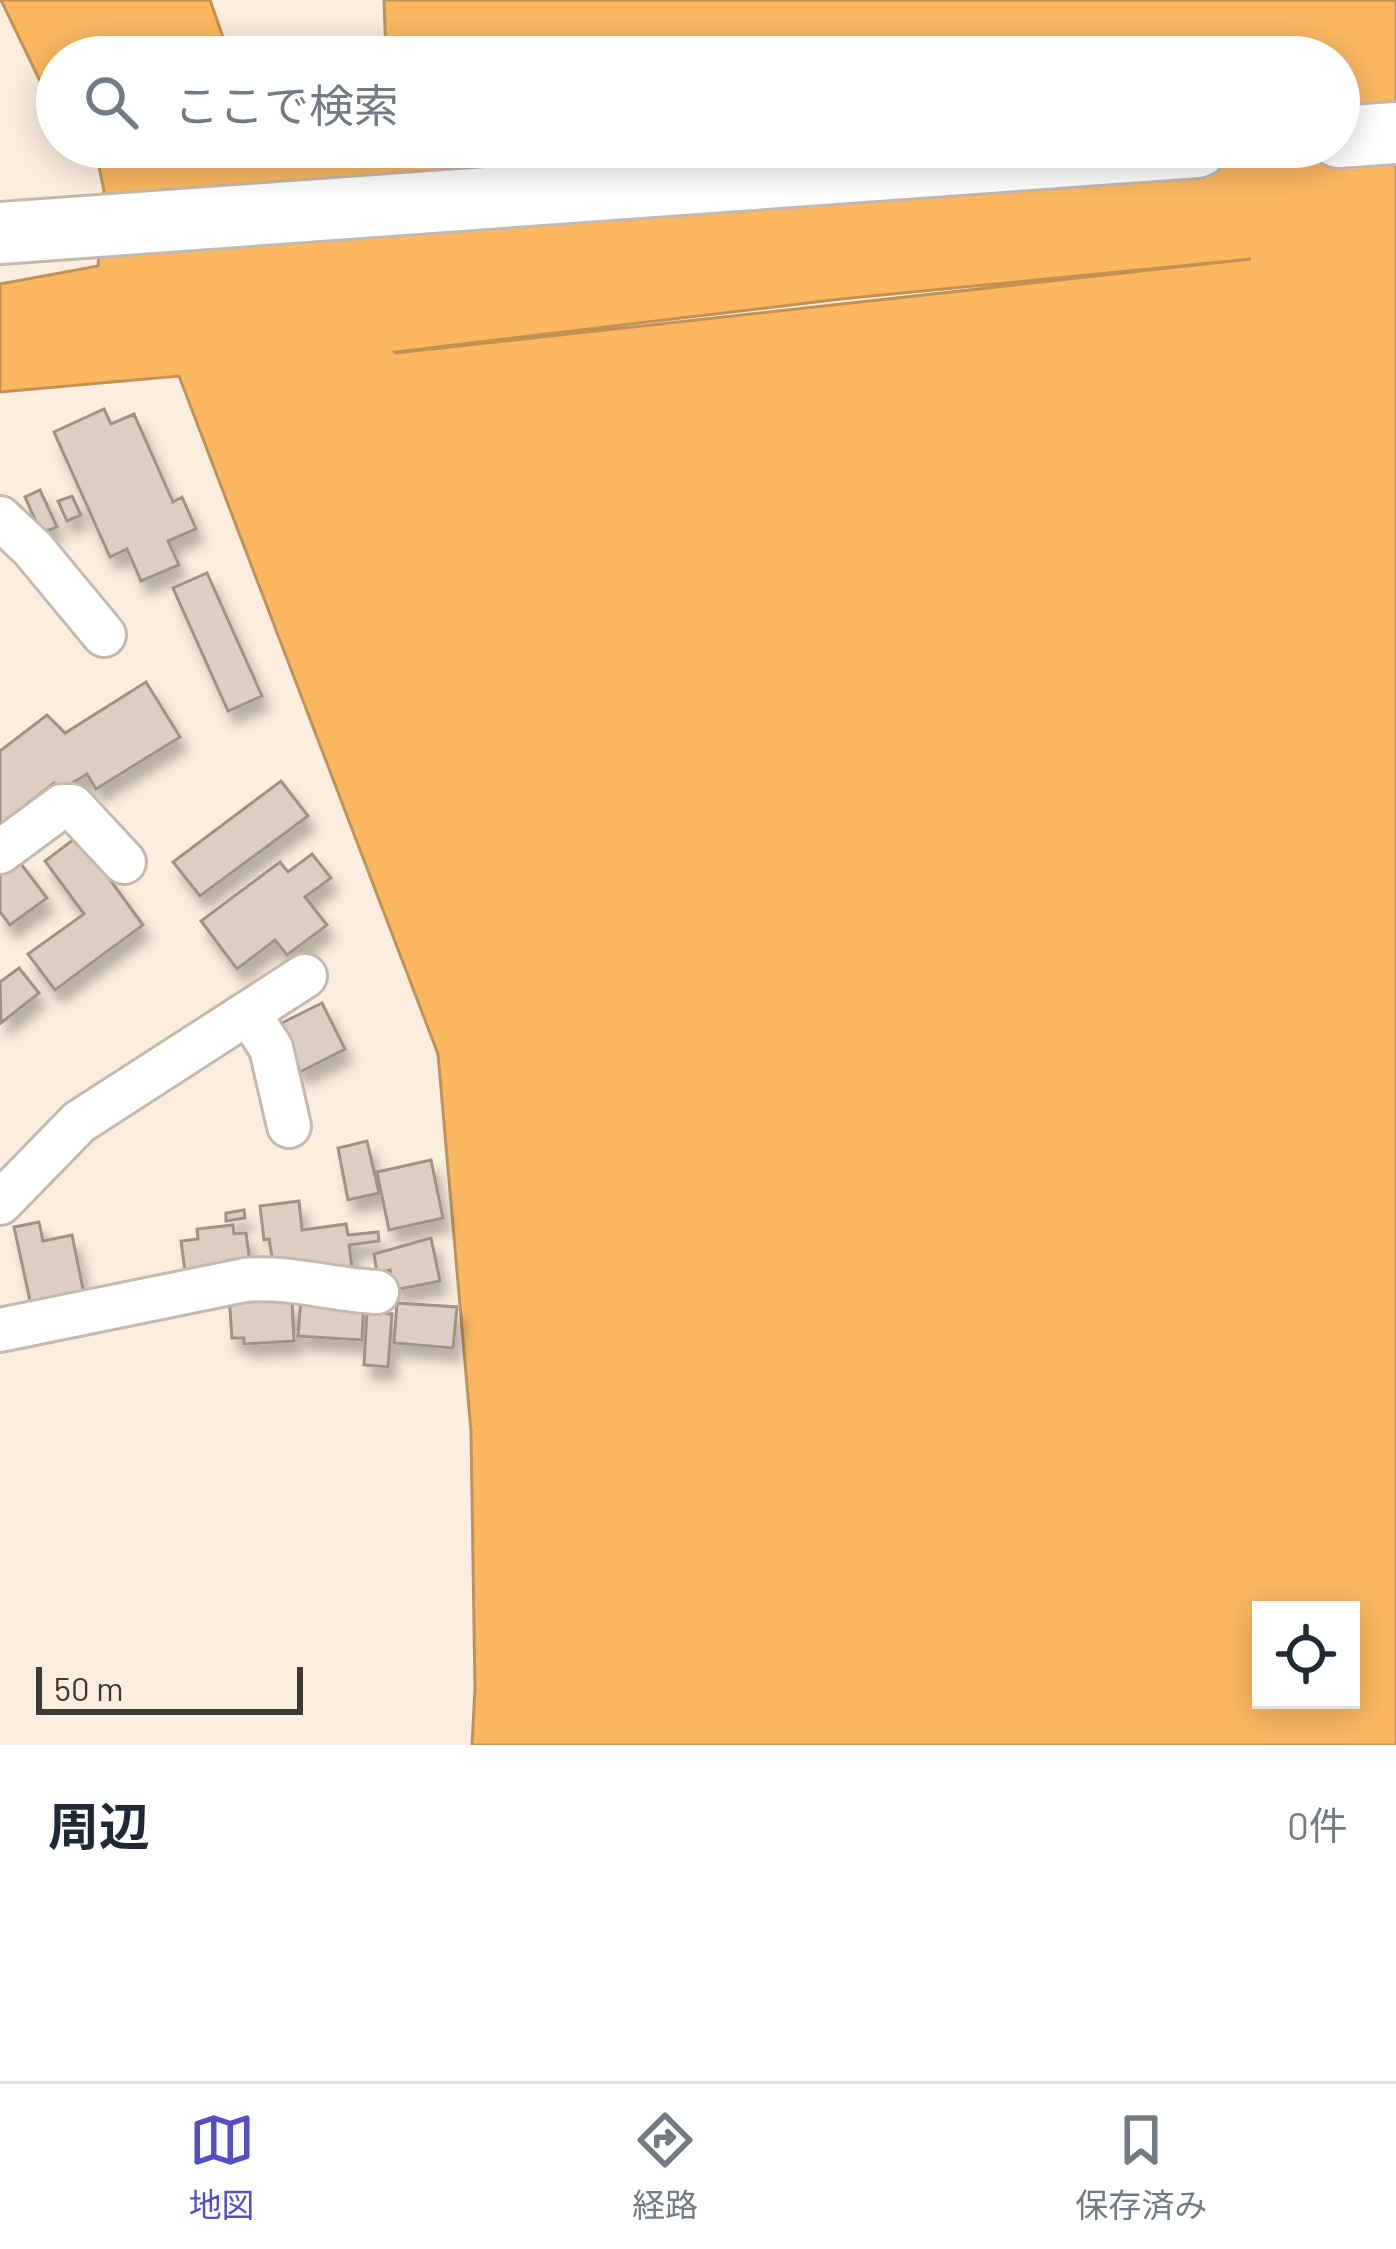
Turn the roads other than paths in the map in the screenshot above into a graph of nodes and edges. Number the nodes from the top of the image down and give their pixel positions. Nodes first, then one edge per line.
1 (1396, 133) edge
2 (1360, 136) edge
3 (902, 168) edge
4 (0, 233) edge
5 (0, 518) edge
6 (104, 635) dead end
7 (0, 852) edge
8 (124, 862) dead end
9 (305, 976) dead end
10 (248, 1013) junction
11 (289, 1126) dead end
12 (0, 1203) edge
13 (377, 1292) dead end
14 (0, 1330) edge

1 - 2 street
3 - 4 street
5 - 6 street
7 - 8 street
9 - 10 street
10 - 11 street
10 - 12 street
13 - 14 street

